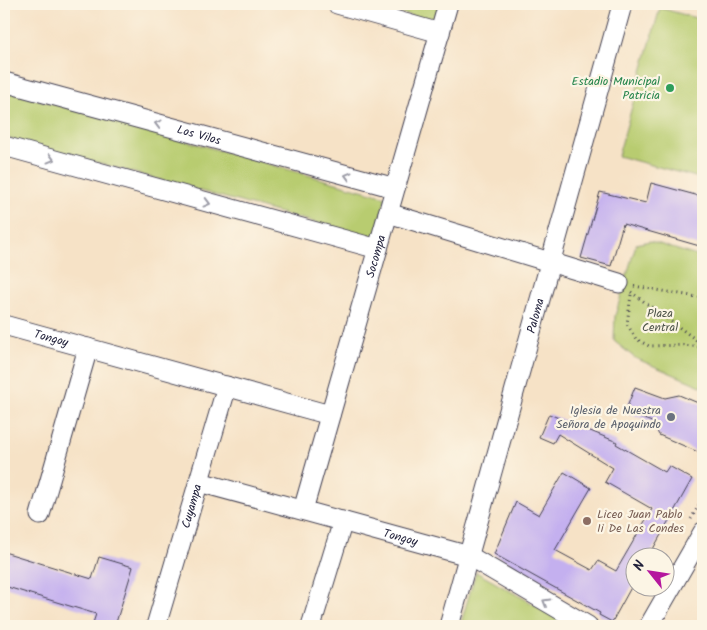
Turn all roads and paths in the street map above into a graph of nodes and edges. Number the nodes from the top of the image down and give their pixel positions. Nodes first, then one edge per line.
1 (337, 4) edge
2 (448, 4) edge
3 (622, 4) edge
4 (390, 11) edge
5 (440, 33) junction
6 (4, 82) edge
7 (4, 146) edge
8 (395, 188) junction
9 (388, 213) junction
10 (378, 250) junction
11 (551, 262) junction
12 (625, 288) junction
13 (703, 298) edge
14 (4, 325) edge
15 (703, 346) edge
16 (88, 348) junction
17 (227, 386) junction
18 (330, 415) junction
19 (198, 482) junction
20 (303, 510) junction
21 (40, 515) dead end
22 (343, 521) junction
23 (703, 532) edge
24 (470, 556) junction
25 (156, 626) edge
26 (311, 626) edge
27 (449, 626) edge
28 (588, 626) edge
29 (649, 626) edge

1 - 4 street
2 - 5 street, Socompa
3 - 11 street, Paloma
4 - 5 street
5 - 8 street, Socompa
8 -> 6 street, Los Vilos
7 -> 10 street
8 - 9 street, Socompa
9 - 10 street, Socompa
9 - 11 street
10 - 18 street, Socompa
11 - 12 street
11 - 24 street, Paloma
12 - 13 path
12 - 15 path
12 - 15 path
14 - 16 street, Tongoy
16 - 17 street, Tongoy
16 - 21 street
17 - 18 street, Tongoy
17 - 19 street, Cuyampa
18 - 20 street, Socompa
19 - 20 street, Tongoy
19 - 25 street, Cuyampa
20 - 22 street, Tongoy
22 - 24 street, Tongoy
22 - 26 street
23 - 29 street
24 - 27 street, Paloma
28 -> 24 street, Tongoy

